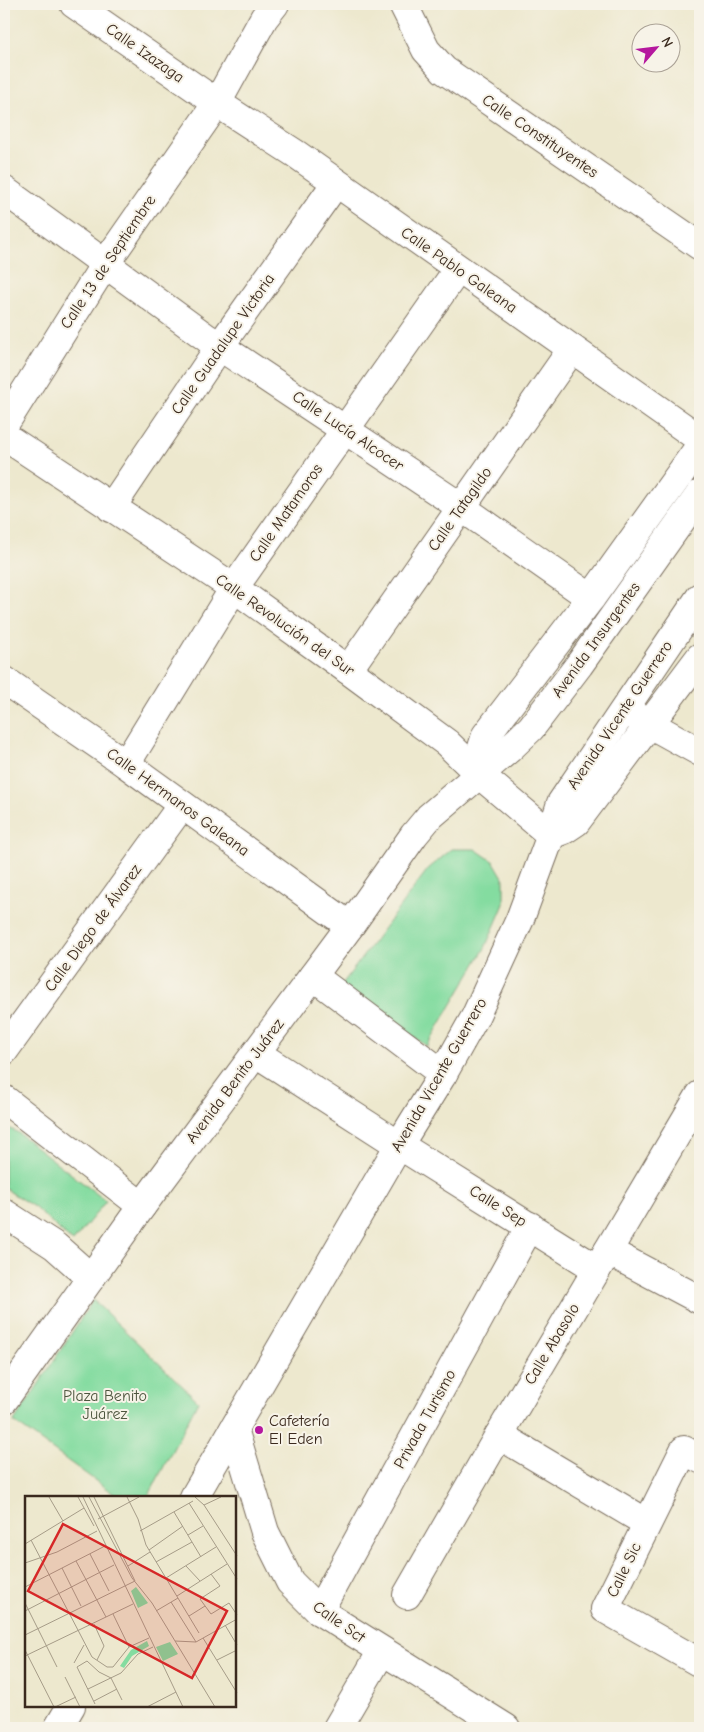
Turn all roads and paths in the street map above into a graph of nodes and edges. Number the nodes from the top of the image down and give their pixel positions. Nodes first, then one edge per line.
1 (74, 4) edge
2 (275, 4) edge
3 (403, 4) edge
4 (217, 103) junction
5 (336, 183) junction
6 (4, 190) edge
7 (700, 246) edge
8 (105, 264) junction
9 (458, 269) junction
10 (220, 346) junction
11 (572, 349) junction
12 (4, 424) edge
13 (345, 430) junction
14 (4, 436) edge
15 (700, 439) edge
16 (700, 446) edge
17 (700, 494) edge
18 (461, 507) junction
19 (111, 508) junction
20 (234, 588) junction
21 (700, 597) edge
22 (591, 598) junction
23 (700, 656) edge
24 (348, 670) junction
25 (8, 691) edge
26 (623, 709) junction
27 (650, 724) junction
28 (700, 752) edge
29 (126, 764) junction
30 (480, 775) junction
31 (182, 805) junction
32 (552, 835) junction
33 (350, 926) junction
34 (313, 976) junction
35 (4, 1051) edge
36 (256, 1052) junction
37 (443, 1074) junction
38 (700, 1095) edge
39 (4, 1099) edge
40 (399, 1145) junction
41 (142, 1206) junction
42 (4, 1213) edge
43 (530, 1226) junction
44 (603, 1260) junction
45 (90, 1278) junction
46 (700, 1300) edge
47 (4, 1400) edge
48 (234, 1429) junction
49 (499, 1435) junction
50 (700, 1459) edge
51 (195, 1496) edge
52 (647, 1523) junction
53 (407, 1595) dead end
54 (319, 1611) junction
55 (382, 1651) junction
56 (700, 1663) edge
57 (70, 1707) edge
58 (58, 1728) edge
59 (337, 1728) edge
60 (506, 1728) edge

1 - 4 street, Calle Izazaga
2 - 4 street, Calle 13 de Septiembre
3 - 7 street, Calle Constituyentes
4 - 5 street, Calle Pablo Galeana
4 - 8 street, Calle 13 de Septiembre
5 - 9 street, Calle Pablo Galeana
5 - 10 street, Calle Guadalupe Victoria
6 - 8 street, Calle Lucía Alcocer
8 - 10 street, Calle Lucía Alcocer
8 - 12 street, Calle 13 de Septiembre
9 - 11 street, Calle Pablo Galeana
9 - 13 street, Calle Matamoros
10 - 13 street, Calle Lucía Alcocer
10 - 19 street, Calle Guadalupe Victoria
11 - 15 street, Calle Pablo Galeana
11 - 18 street, Calle Tatagildo
13 - 18 street, Calle Lucía Alcocer
13 - 20 street, Calle Matamoros
14 - 19 street, Calle Revolución del Sur
16 - 22 street
17 - 30 street, Avenida Insurgentes
18 - 22 street, Calle Lucía Alcocer
18 - 24 street, Calle Tatagildo
19 - 20 street, Calle Revolución del Sur
20 - 24 street, Calle Revolución del Sur
20 - 29 street, Calle Matamoros
21 - 26 street, Avenida Vicente Guerrero
22 - 30 street
23 - 27 street
24 - 30 street, Calle Revolución del Sur
25 - 29 street, Calle Hermanos Galeana
26 - 27 street
26 - 32 street, Avenida Vicente Guerrero
27 - 28 street
27 - 32 street
29 - 31 street, Calle Hermanos Galeana
30 - 32 street, Calle Revolución del Sur
30 - 33 street, Avenida Benito Juárez
31 - 33 street, Calle Hermanos Galeana
31 - 35 street, Calle Diego de Álvarez
32 - 37 street, Avenida Vicente Guerrero
33 - 34 street, Avenida Benito Juárez
34 - 36 street, Avenida Benito Juárez
34 - 37 street
36 - 40 street, Calle Sep
36 - 41 street, Avenida Benito Juárez
37 - 40 street, Avenida Vicente Guerrero
38 - 44 street, Calle Abasolo
39 - 41 street
40 - 43 street, Calle Sep
40 - 48 street, Avenida Vicente Guerrero
41 - 45 street, Avenida Benito Juárez
42 - 45 street
43 - 44 street, Calle Sep
43 - 54 street, Privada Turismo
44 - 46 street, Calle Sep
44 - 49 street, Calle Abasolo
45 - 47 street, Avenida Benito Juárez
48 - 51 street, Avenida Vicente Guerrero
48 - 54 street, Calle Sct
49 - 52 street
49 - 53 street, Calle Abasolo
50 - 52 street, Calle Sic
52 - 56 street, Calle Sic
54 - 55 street, Calle Sct
55 - 59 street
55 - 60 street, Calle Sct
57 - 58 street

